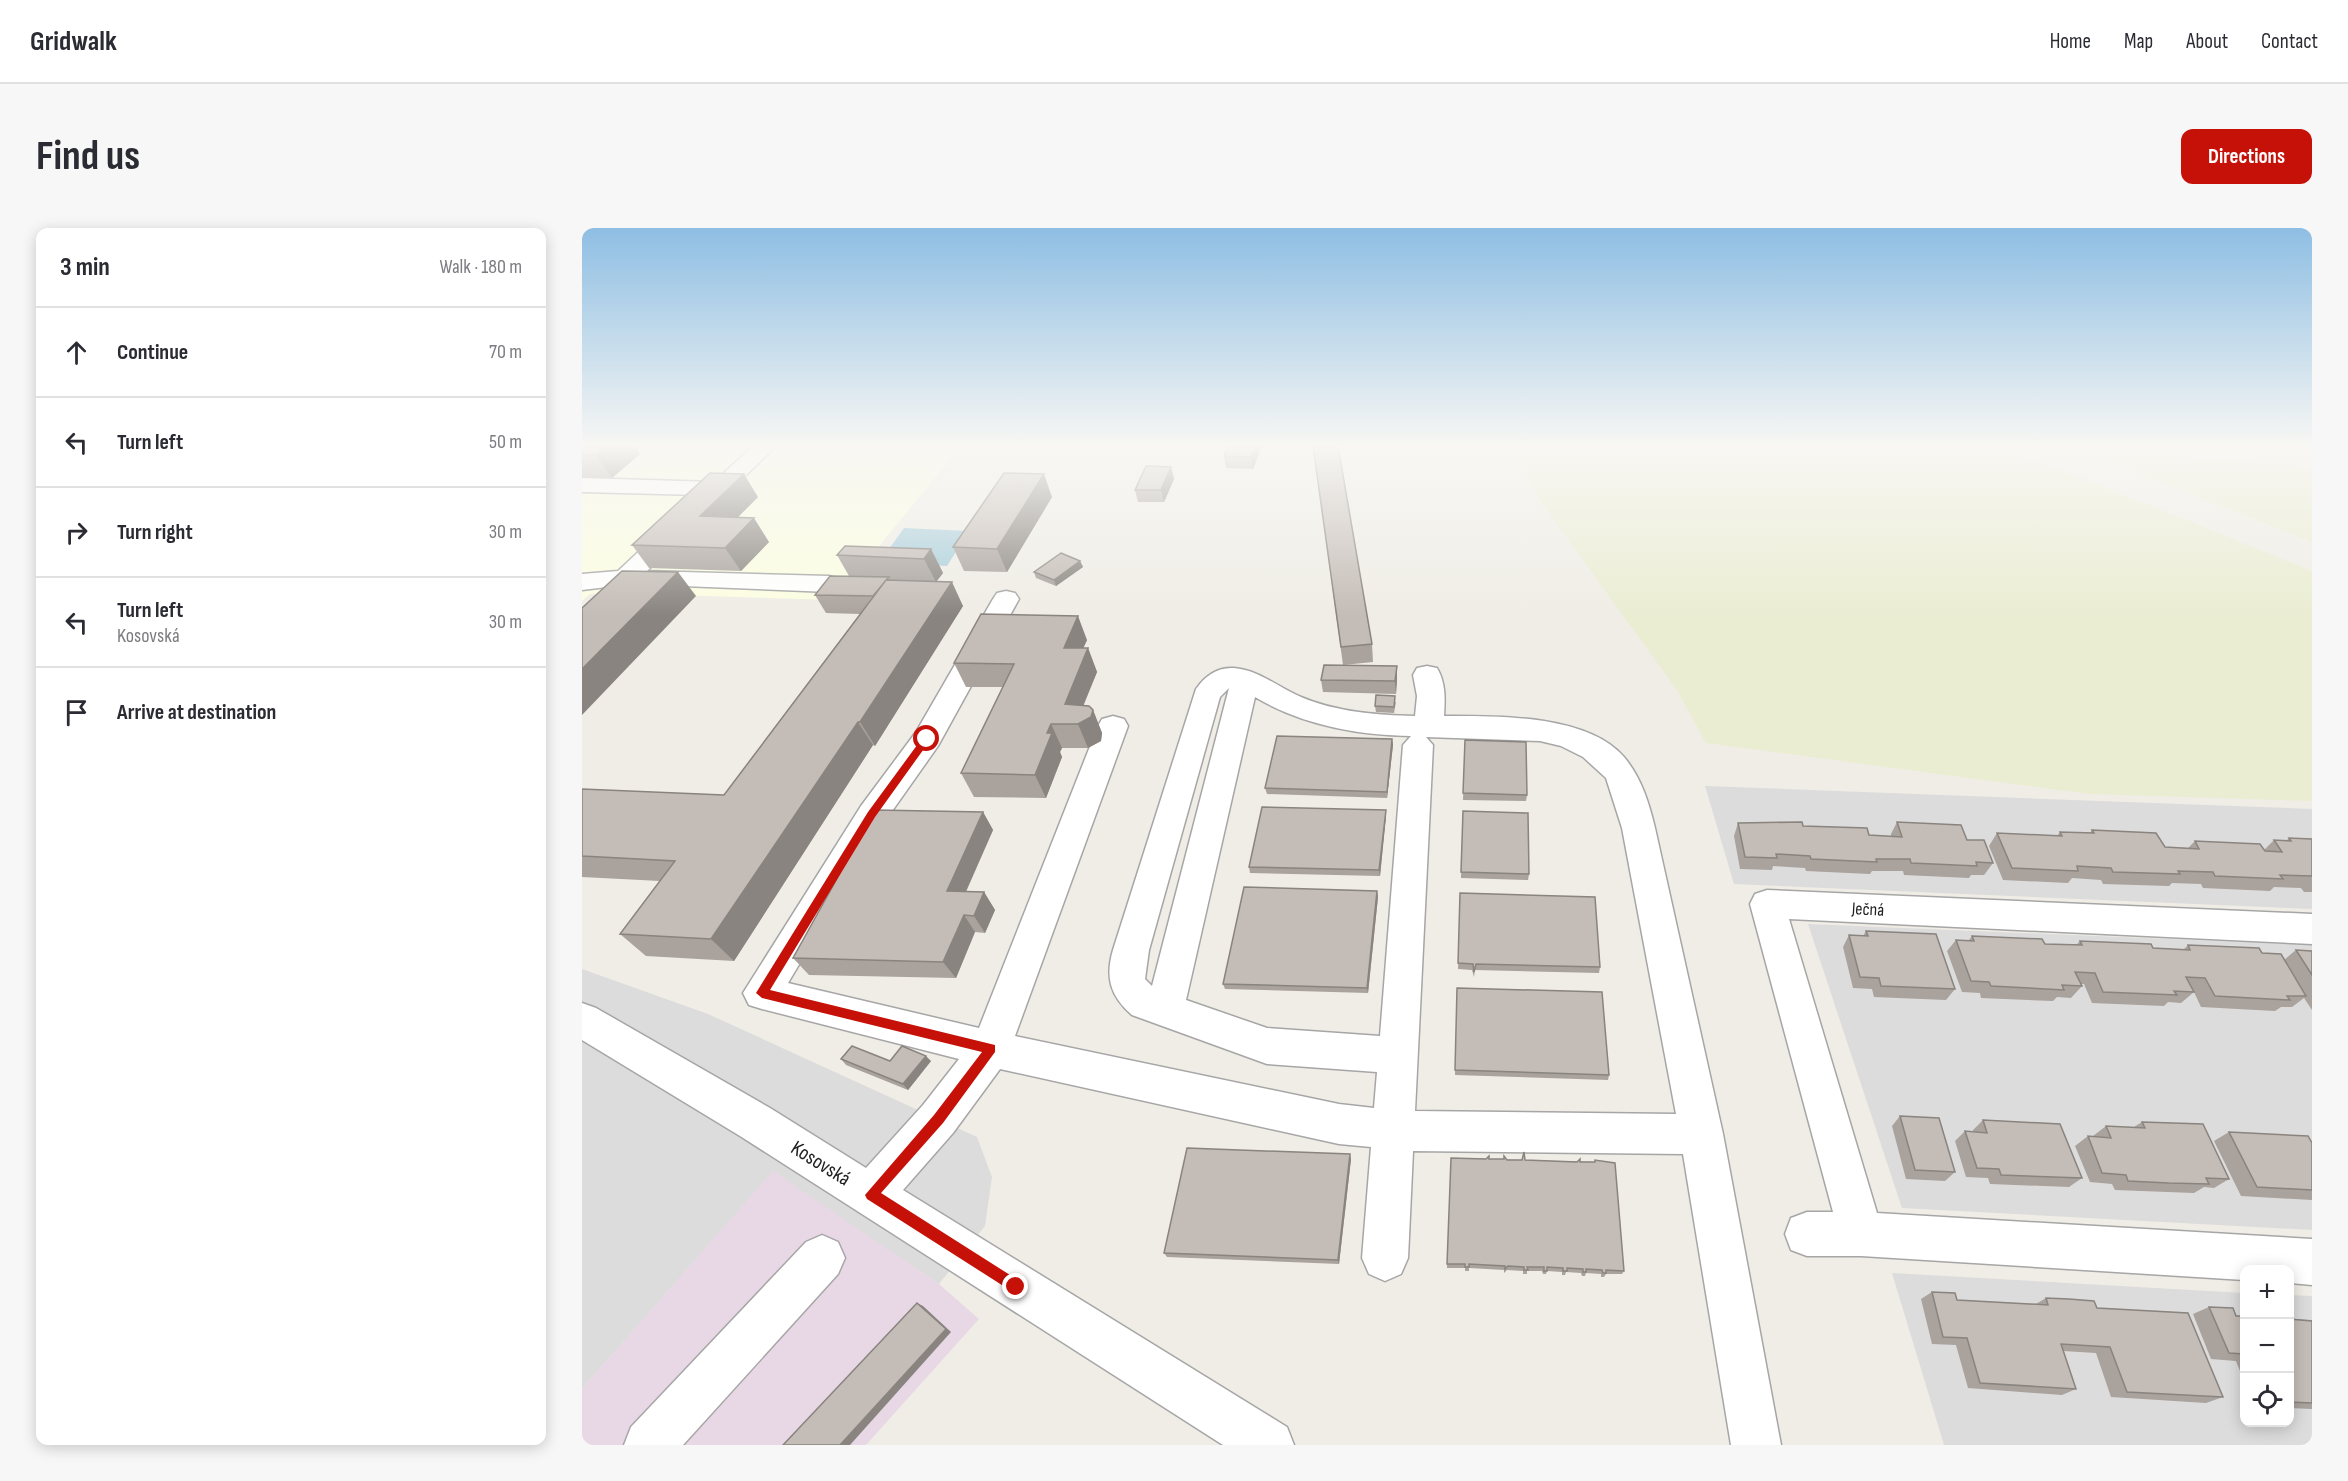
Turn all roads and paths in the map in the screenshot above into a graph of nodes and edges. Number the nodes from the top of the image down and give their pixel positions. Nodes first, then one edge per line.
1 (704, 503) edge
2 (625, 578) junction
3 (582, 582) edge
4 (829, 584) edge
5 (1006, 599) dead end
6 (1427, 675) dead end
7 (1245, 680) junction
8 (1113, 726) dead end
9 (1424, 736) junction
10 (2312, 929) edge
11 (1165, 1010) junction
12 (582, 1020) edge
13 (991, 1049) junction
14 (1397, 1055) junction
15 (1392, 1129) junction
16 (1702, 1134) junction
17 (871, 1195) junction
18 (1807, 1234) dead end
19 (1861, 1234) junction
20 (822, 1258) dead end
21 (1385, 1258) dead end
22 (2312, 1262) edge
23 (650, 1445) edge
24 (1269, 1445) edge
25 (1756, 1445) edge

1 - 2 street
2 - 3 street
2 - 4 street
5 - 13 street
6 - 9 street
7 - 9 street
7 - 11 street
7 - 11 street
8 - 13 street
9 - 14 street
9 - 16 street
10 - 19 street, Ječná
11 - 14 street
12 - 17 street, Kosovská
13 - 15 street
13 - 17 street
14 - 15 street
15 - 16 street
15 - 21 street
16 - 25 street
17 - 24 street, Kosovská
18 - 19 street
19 - 22 street
20 - 23 street

